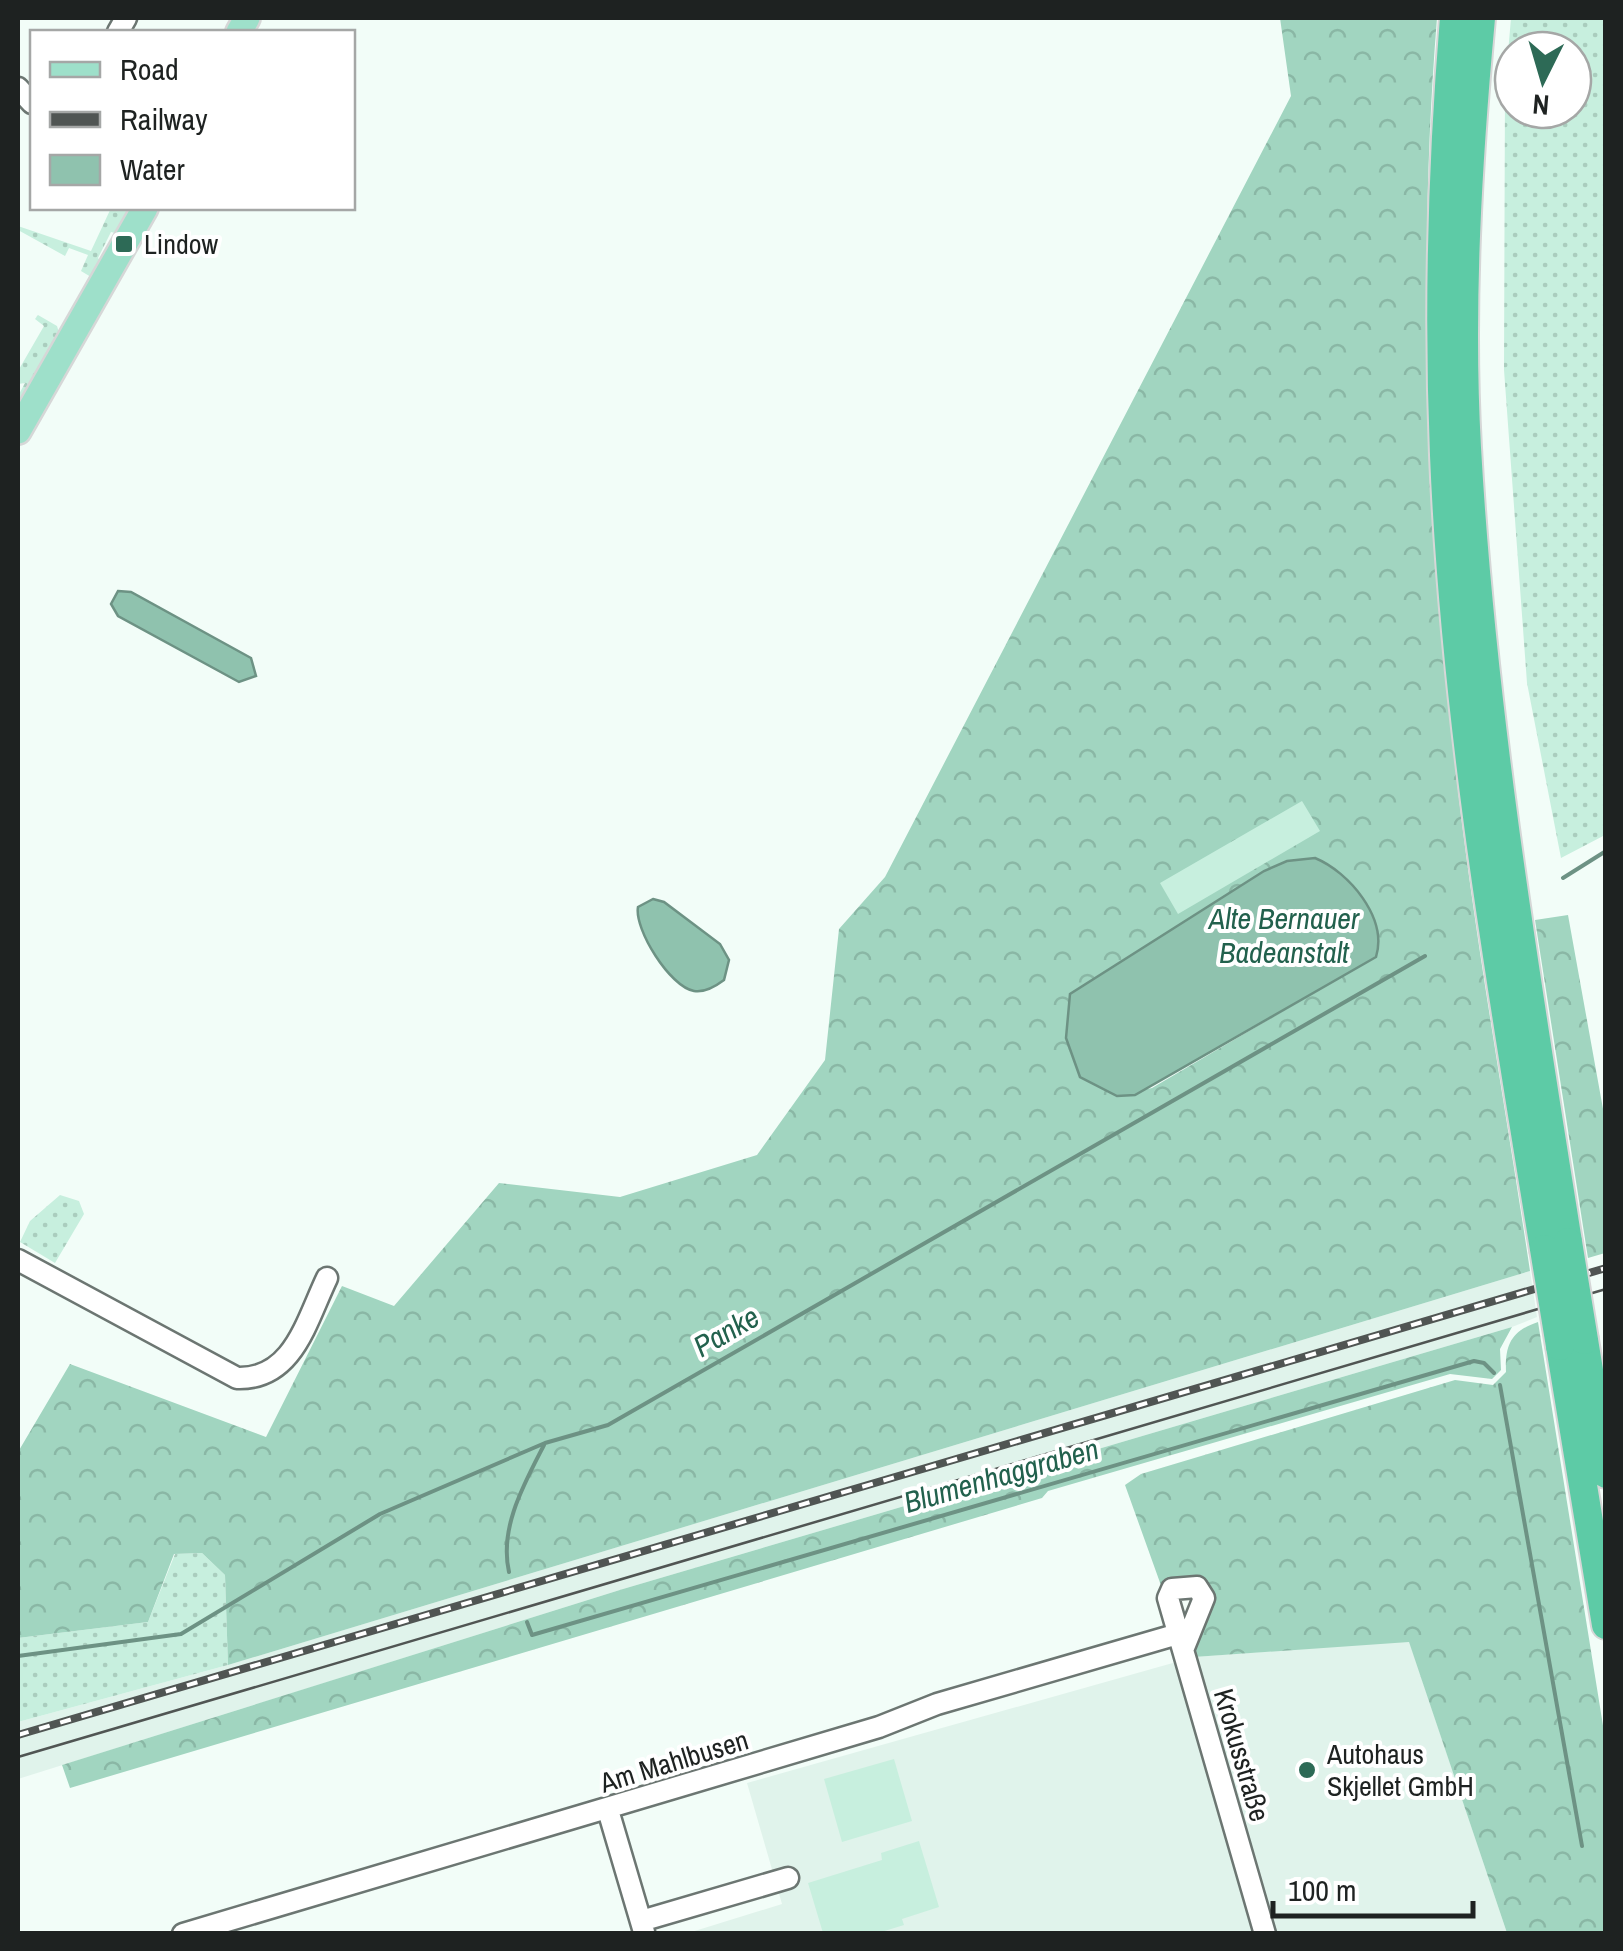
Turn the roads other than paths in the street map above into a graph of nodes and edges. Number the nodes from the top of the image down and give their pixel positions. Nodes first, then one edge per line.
1 (1454, 18) edge
2 (1481, 18) edge
3 (144, 210) edge
4 (18, 431) edge
5 (1556, 1246) junction
6 (18, 1260) edge
7 (327, 1278) dead end
8 (1572, 1343) junction
9 (1606, 1474) edge
10 (1606, 1625) edge
11 (1181, 1642) joint
12 (608, 1810) junction
13 (788, 1878) dead end
14 (643, 1927) edge
15 (183, 1934) edge
16 (1266, 1934) edge

1 - 5 highway
2 - 5 highway
3 - 4 main road
5 - 8 highway, bridge
6 - 7 street
8 - 9 highway
8 - 10 highway
11 - 12 street, Am Mahlbusen
11 - 16 street, Krokusstraße
12 - 14 street
12 - 15 street, Am Mahlbusen
13 - 14 street

